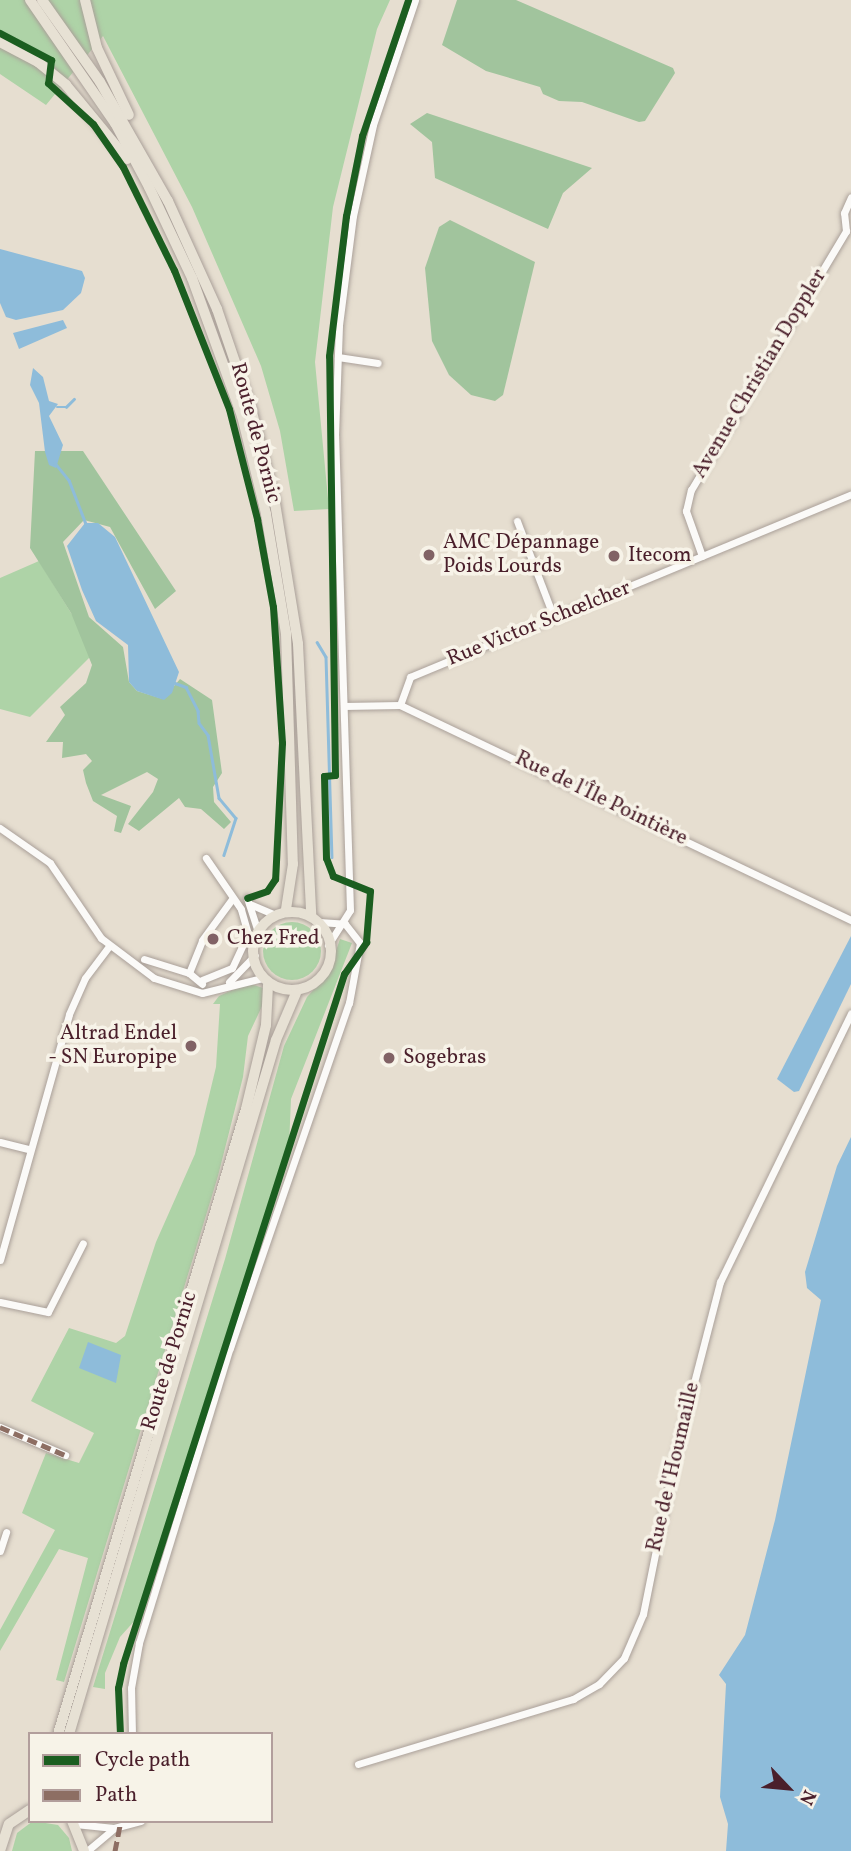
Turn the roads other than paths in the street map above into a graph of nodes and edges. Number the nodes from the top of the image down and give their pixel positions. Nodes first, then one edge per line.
1 (30, 0) edge
2 (44, 0) edge
3 (85, 0) edge
4 (415, 0) edge
5 (0, 42) edge
6 (133, 134) junction
7 (851, 197) edge
8 (158, 205) junction
9 (837, 206) dead end
10 (844, 213) junction
11 (338, 357) junction
12 (378, 363) dead end
13 (718, 426) dead end
14 (726, 431) junction
15 (851, 494) edge
16 (517, 521) dead end
17 (702, 556) junction
18 (554, 618) junction
19 (400, 705) junction
20 (344, 706) junction
21 (0, 828) edge
22 (206, 858) dead end
23 (232, 899) junction
24 (286, 909) junction
25 (273, 914) junction
26 (315, 918) junction
27 (851, 920) edge
28 (345, 924) junction
29 (259, 934) junction
30 (328, 945) junction
31 (109, 946) junction
32 (255, 955) junction
33 (144, 959) dead end
34 (189, 973) junction
35 (202, 980) junction
36 (265, 981) junction
37 (223, 987) junction
38 (202, 993) junction
39 (296, 993) junction
40 (851, 1013) edge
41 (0, 1142) edge
42 (29, 1149) junction
43 (83, 1242) dead end
44 (0, 1260) edge
45 (0, 1302) edge
46 (0, 1427) edge
47 (65, 1455) dead end
48 (6, 1532) dead end
49 (0, 1551) edge
50 (59, 1732) edge
51 (70, 1732) edge
52 (131, 1732) edge
53 (358, 1764) dead end
54 (28, 1811) edge
55 (74, 1823) edge
56 (126, 1823) edge
57 (114, 1828) junction
58 (0, 1851) edge
59 (85, 1851) edge

1 - 8 main road, Route de Pornic
2 - 6 main road, Route de Pornic
3 - 6 main road
4 - 11 street
5 - 8 main road
6 - 26 main road, Route de Pornic
7 - 10 street, Avenue Christian Doppler
8 - 24 main road, Route de Pornic
9 - 10 street
10 - 14 street, Avenue Christian Doppler
11 - 12 street
11 - 20 street
13 - 14 street
14 - 17 street, Avenue Christian Doppler
15 - 17 street, Rue Victor Schœlcher
16 - 18 street
17 - 18 street, Rue Victor Schœlcher
18 - 19 street, Rue Victor Schœlcher
19 - 20 street, Rue de l'Île Pointière
19 - 27 street, Rue de l'Île Pointière
20 - 28 street
21 - 31 street
22 - 23 street
23 - 34 street
23 - 35 street
24 - 25 main road
24 - 26 main road
25 - 29 main road
25 - 29 street
26 - 28 street
26 - 30 main road
28 - 30 street
28 - 52 street
29 - 32 main road
30 - 39 main road
31 - 38 street
31 - 42 street
32 - 36 main road
32 - 37 street
33 - 34 street
34 - 35 street
35 - 38 street
36 - 37 street
36 - 39 main road
36 - 50 main road, Route de Pornic
37 - 38 street
39 - 51 main road, Route de Pornic
40 - 53 street, Rue de l'Houmaille
41 - 42 street
42 - 44 street
43 - 45 street
46 - 47 street
48 - 49 street
54 - 58 main road
55 - 57 street
55 - 59 main road
56 - 57 street
57 - 59 street

